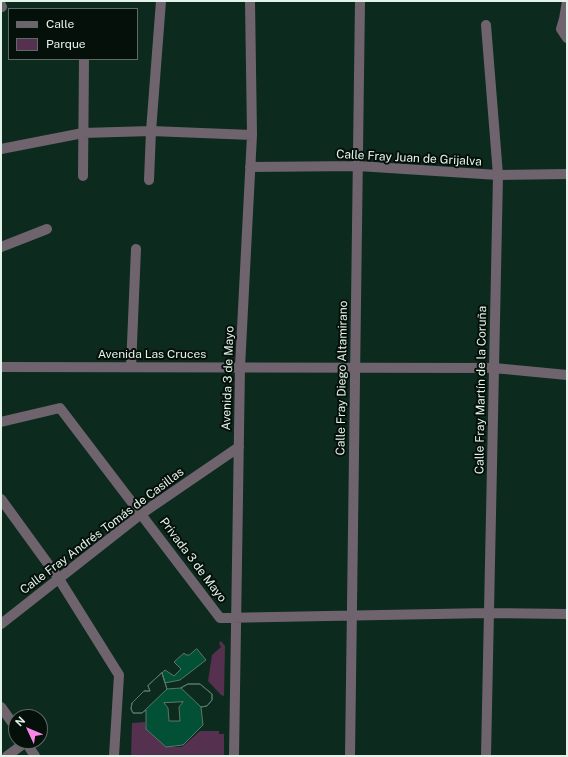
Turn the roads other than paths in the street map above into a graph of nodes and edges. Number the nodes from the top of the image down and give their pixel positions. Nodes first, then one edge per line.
1 (161, 1) edge
2 (250, 1) edge
3 (360, 1) edge
4 (567, 1) edge
5 (486, 25) dead end
6 (567, 38) edge
7 (84, 60) edge
8 (151, 131) junction
9 (83, 133) junction
10 (252, 135) junction
11 (1, 149) edge
12 (358, 166) junction
13 (250, 167) junction
14 (567, 174) edge
15 (498, 175) junction
16 (83, 176) dead end
17 (149, 180) dead end
18 (47, 229) dead end
19 (1, 247) edge
20 (136, 249) dead end
21 (1, 367) edge
22 (130, 367) junction
23 (240, 367) junction
24 (355, 367) junction
25 (494, 368) junction
26 (567, 375) edge
27 (1, 422) edge
28 (239, 447) junction
29 (1, 499) edge
30 (141, 514) junction
31 (59, 579) junction
32 (489, 613) junction
33 (567, 614) edge
34 (352, 616) junction
35 (236, 618) junction
36 (1, 624) edge
37 (1, 707) edge
38 (8, 717) edge
39 (16, 749) edge
40 (7, 756) edge
41 (114, 756) edge
42 (234, 756) edge
43 (350, 756) edge
44 (486, 756) edge

1 - 8 street
2 - 10 street, Avenida 3 de Mayo
3 - 12 street, Calle Fray Diego Altamirano
4 - 6 street
5 - 15 street, Calle Fray Martín de la Coruña
7 - 9 street
8 - 9 street
8 - 10 street
8 - 17 street
9 - 11 street
9 - 16 street
10 - 13 street, Avenida 3 de Mayo
12 - 13 street, Calle Fray Juan de Grijalva
12 - 15 street, Calle Fray Juan de Grijalva
12 - 24 street, Calle Fray Diego Altamirano
13 - 23 street, Avenida 3 de Mayo
14 - 15 street, Calle Fray Juan de Grijalva
15 - 25 street, Calle Fray Martín de la Coruña
18 - 19 street
20 - 22 street
21 - 22 street, Avenida Las Cruces
22 - 23 street, Avenida Las Cruces
23 - 24 street, Avenida Las Cruces
23 - 28 street, Avenida 3 de Mayo
24 - 25 street, Avenida Las Cruces
24 - 34 street, Calle Fray Diego Altamirano
25 - 26 street, Avenida Las Cruces
25 - 32 street, Calle Fray Martín de la Coruña
27 - 30 street, Privada 3 de Mayo
28 - 30 street, Calle Fray Andrés Tomás de Casillas
28 - 35 street, Avenida 3 de Mayo
29 - 31 street
30 - 31 street, Calle Fray Andrés Tomás de Casillas
30 - 35 street, Privada 3 de Mayo
31 - 36 street, Calle Fray Andrés Tomás de Casillas
31 - 41 street
32 - 33 street, Privada 3 de Mayo
32 - 34 street, Privada 3 de Mayo
32 - 44 street, Calle Fray Martín de la Coruña
34 - 35 street, Privada 3 de Mayo
34 - 43 street, Calle Fray Diego Altamirano
35 - 42 street, Avenida 3 de Mayo
37 - 38 street
39 - 40 street

